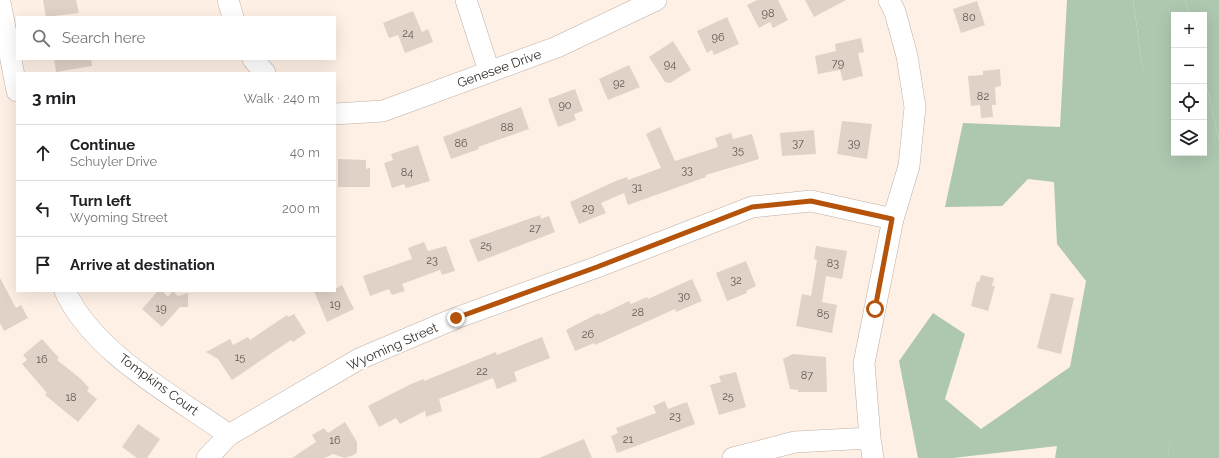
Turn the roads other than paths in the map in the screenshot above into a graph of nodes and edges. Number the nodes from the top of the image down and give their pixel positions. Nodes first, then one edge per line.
1 (228, 0) edge
2 (466, 0) edge
3 (656, 0) edge
4 (889, 0) edge
5 (0, 2) edge
6 (233, 16) edge
7 (5, 59) edge
8 (254, 60) edge
9 (489, 71) junction
10 (265, 72) edge
11 (16, 88) edge
12 (336, 114) edge
13 (892, 219) junction
14 (66, 292) edge
15 (229, 435) junction
16 (871, 448) edge
17 (207, 458) edge
18 (733, 458) edge

1 - 6 street
2 - 9 street
3 - 9 street, Genesee Drive
4 - 13 street
5 - 7 street
7 - 11 street
8 - 10 street
9 - 12 street, Genesee Drive
13 - 15 street, Wyoming Street
13 - 16 street
14 - 15 street, Tompkins Court
15 - 17 street, Wyoming Street
16 - 18 street

